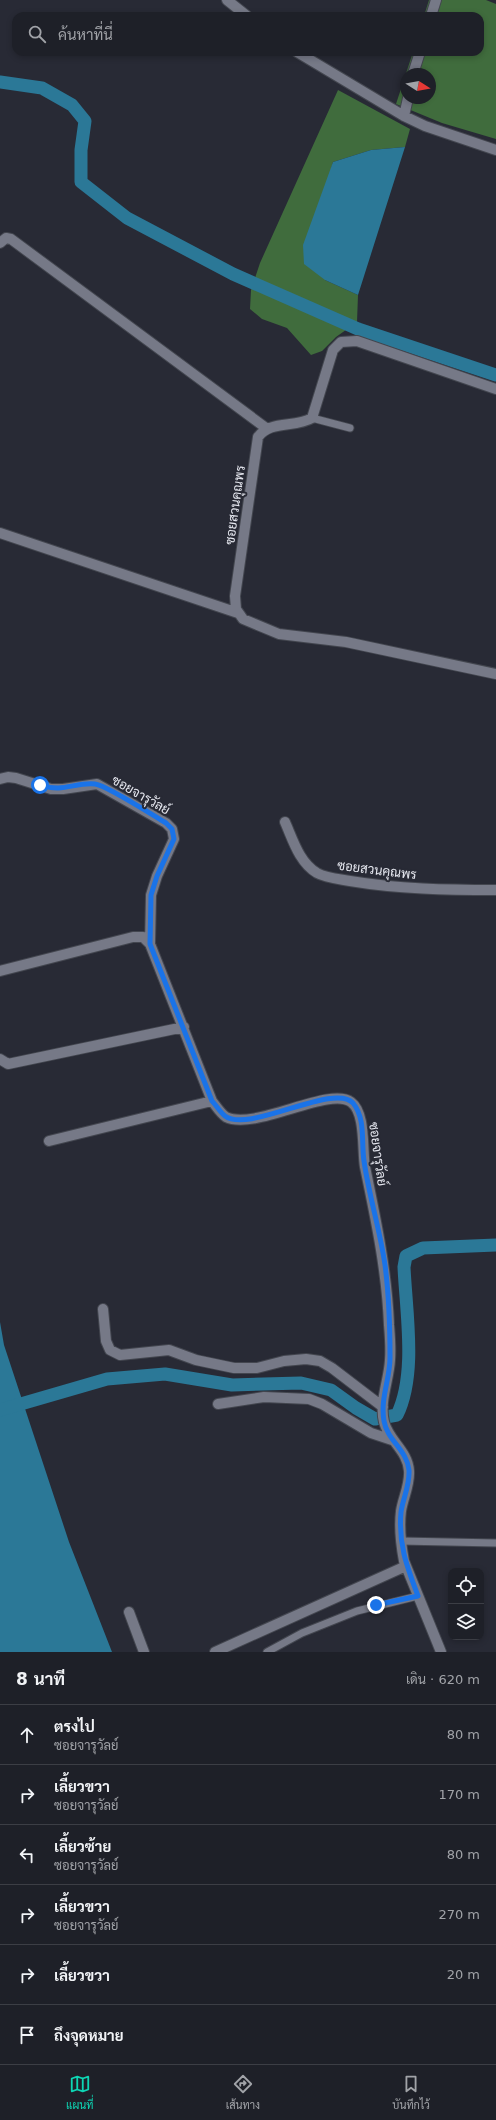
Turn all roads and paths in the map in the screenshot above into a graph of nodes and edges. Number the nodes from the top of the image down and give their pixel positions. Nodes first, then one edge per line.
1 (227, 0) edge
2 (436, 0) edge
3 (241, 12) edge
4 (433, 12) edge
5 (304, 56) edge
6 (419, 56) edge
7 (415, 68) edge
8 (407, 104) edge
9 (404, 116) junction
10 (496, 150) edge
11 (0, 243) edge
12 (496, 389) edge
13 (312, 418) junction
14 (266, 428) junction
15 (350, 428) dead end
16 (0, 533) edge
17 (238, 613) junction
18 (496, 674) edge
19 (0, 779) edge
20 (285, 822) dead end
21 (496, 890) edge
22 (150, 944) junction
23 (0, 971) edge
24 (184, 1027) junction
25 (0, 1059) edge
26 (212, 1101) junction
27 (49, 1142) dead end
28 (103, 1309) dead end
29 (218, 1404) dead end
30 (383, 1407) junction
31 (392, 1440) junction
32 (401, 1542) junction
33 (496, 1543) edge
34 (406, 1566) junction
35 (418, 1596) junction
36 (129, 1612) dead end
37 (144, 1652) edge
38 (215, 1652) edge
39 (267, 1652) edge
40 (441, 1652) edge

1 - 3 street
2 - 4 street
5 - 9 street
6 - 7 street
8 - 9 street
9 - 10 street
11 - 14 street
12 - 13 street
13 - 14 street
13 - 15 lane
14 - 17 street, ซอยสวนคุณพร
16 - 17 street
17 - 18 street
19 - 22 street, ซอยจารุวัลย์
20 - 21 street, ซอยสวนคุณพร
22 - 23 street
22 - 24 street, ซอยจารุวัลย์
24 - 25 street
24 - 26 street, ซอยจารุวัลย์
26 - 27 street
26 - 30 street, ซอยจารุวัลย์
28 - 30 street
29 - 31 street
30 - 31 street, ซอยจารุวัลย์
31 - 32 street, ซอยจารุวัลย์
32 - 33 lane
32 - 34 street, ซอยจารุวัลย์
34 - 35 street, ซอยจารุวัลย์
34 - 38 street
35 - 39 lane
35 - 40 street, ซอยจารุวัลย์
36 - 37 street

